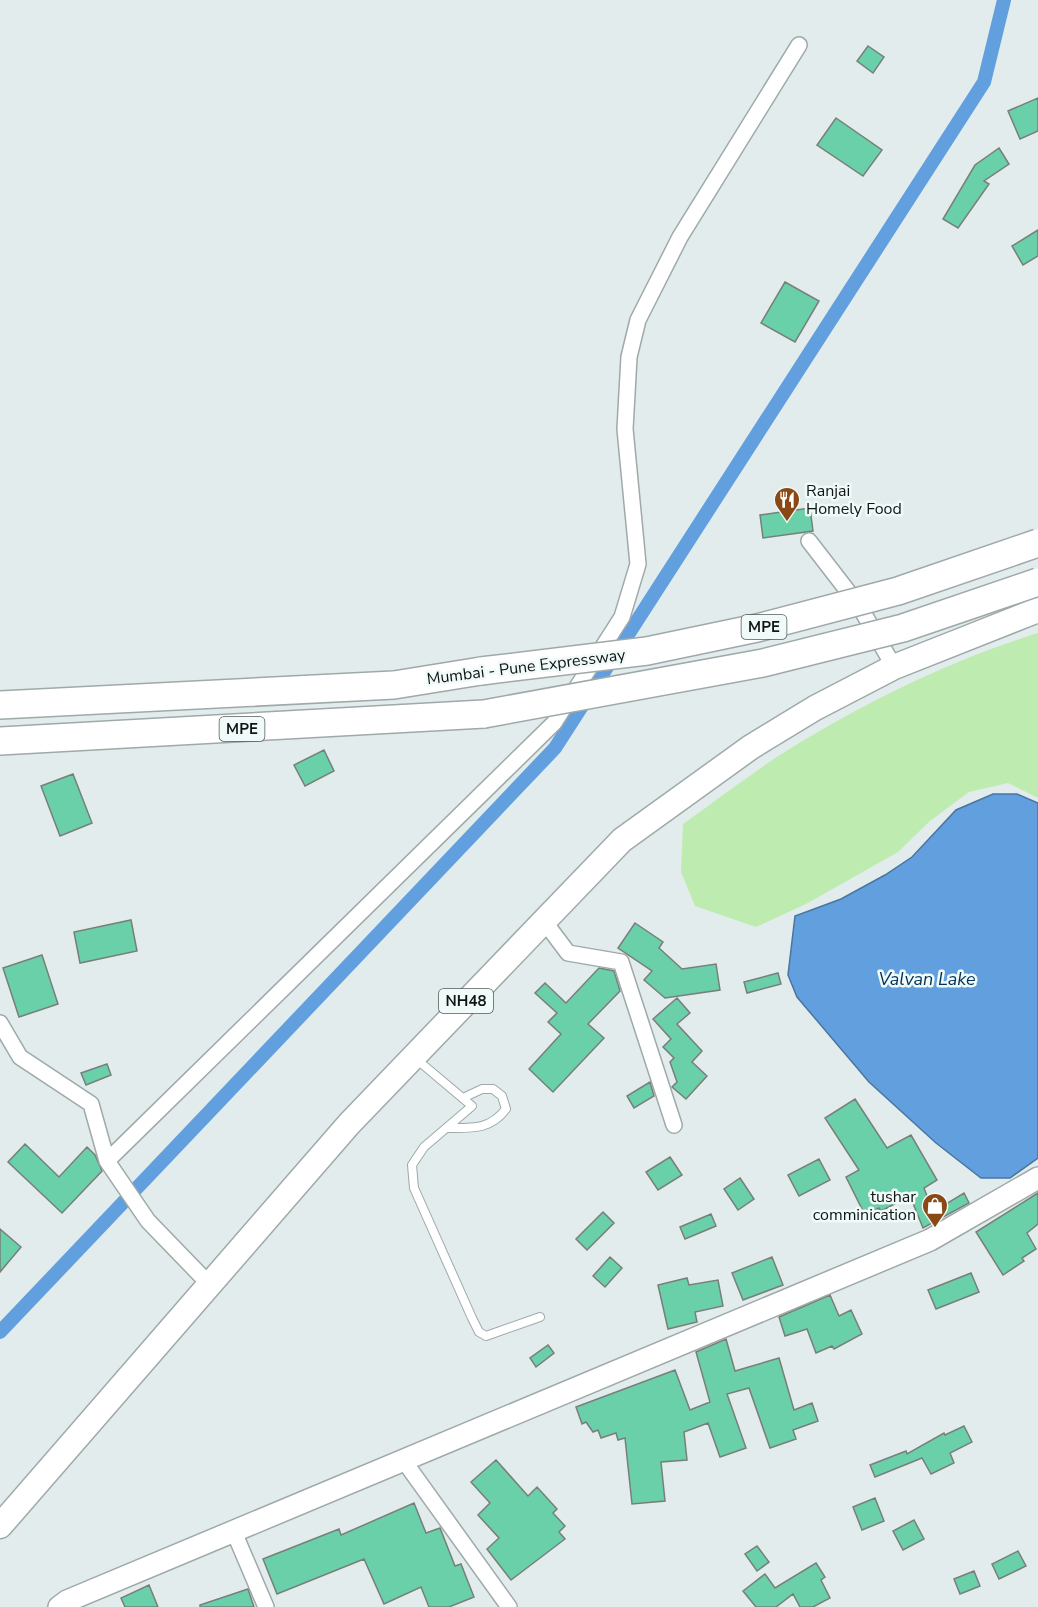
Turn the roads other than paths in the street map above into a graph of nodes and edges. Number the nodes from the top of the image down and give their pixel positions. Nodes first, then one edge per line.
1 (799, 45) dead end
2 (809, 541) dead end
3 (1038, 543) edge
4 (1038, 582) edge
5 (1038, 610) edge
6 (894, 667) junction
7 (0, 705) edge
8 (0, 741) edge
9 (544, 921) junction
10 (0, 1023) edge
11 (413, 1057) junction
12 (464, 1098) junction
13 (674, 1125) dead end
14 (447, 1128) junction
15 (107, 1161) junction
16 (1038, 1178) edge
17 (209, 1284) junction
18 (540, 1317) dead end
19 (404, 1461) junction
20 (0, 1526) edge
21 (234, 1532) junction
22 (66, 1605) edge
23 (266, 1607) edge
24 (509, 1607) edge

1 - 15 street
2 - 6 street
3 - 7 highway, Mumbai - Pune Expressway / MPE, bridge
4 - 8 highway, Mumbai - Pune Expressway / MPE, bridge
5 - 6 highway, NH48
6 - 9 highway, NH48
9 - 11 highway, NH48
9 - 13 street
10 - 15 street
11 - 12 lane
11 - 17 highway, NH48
12 - 14 lane
12 - 14 lane
14 - 18 lane
15 - 17 street
16 - 19 main road
17 - 20 highway, NH48
19 - 21 main road
19 - 24 street
21 - 22 main road
21 - 23 street

